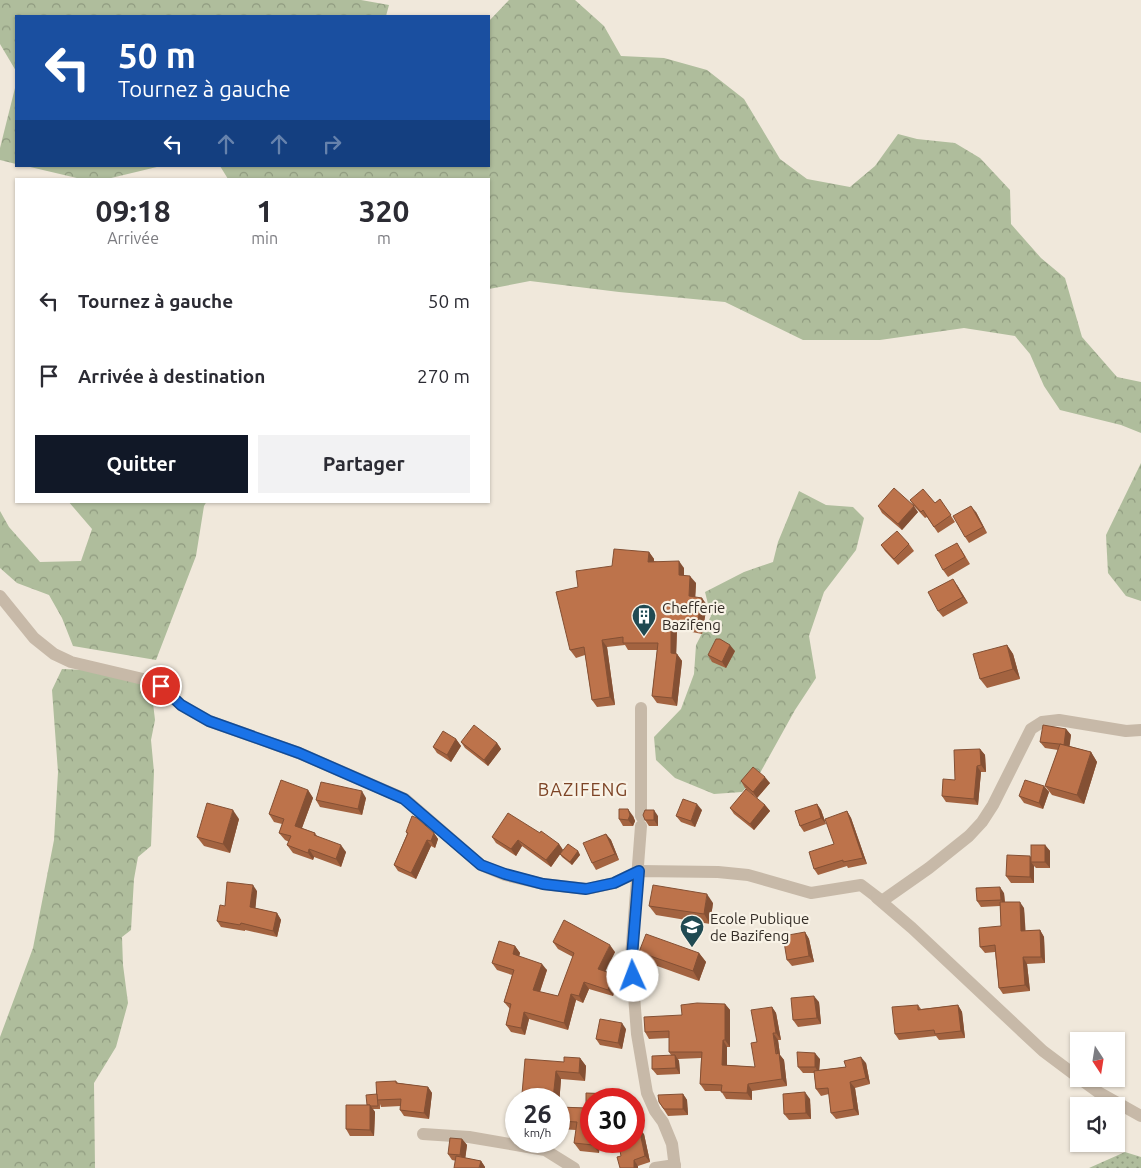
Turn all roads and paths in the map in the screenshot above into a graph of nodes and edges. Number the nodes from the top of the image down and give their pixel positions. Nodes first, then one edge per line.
1 (0, 596) edge
2 (641, 708) dead end
3 (1141, 730) edge
4 (639, 871) junction
5 (861, 885) junction
6 (1070, 1071) edge
7 (1093, 1088) edge
8 (1141, 1116) edge
9 (423, 1134) dead end
10 (675, 1166) edge
11 (574, 1168) edge
12 (655, 1168) edge

1 - 4 street
2 - 4 street
3 - 5 street
4 - 5 street
4 - 10 street
5 - 6 street
7 - 8 street
9 - 11 street
10 - 12 street

